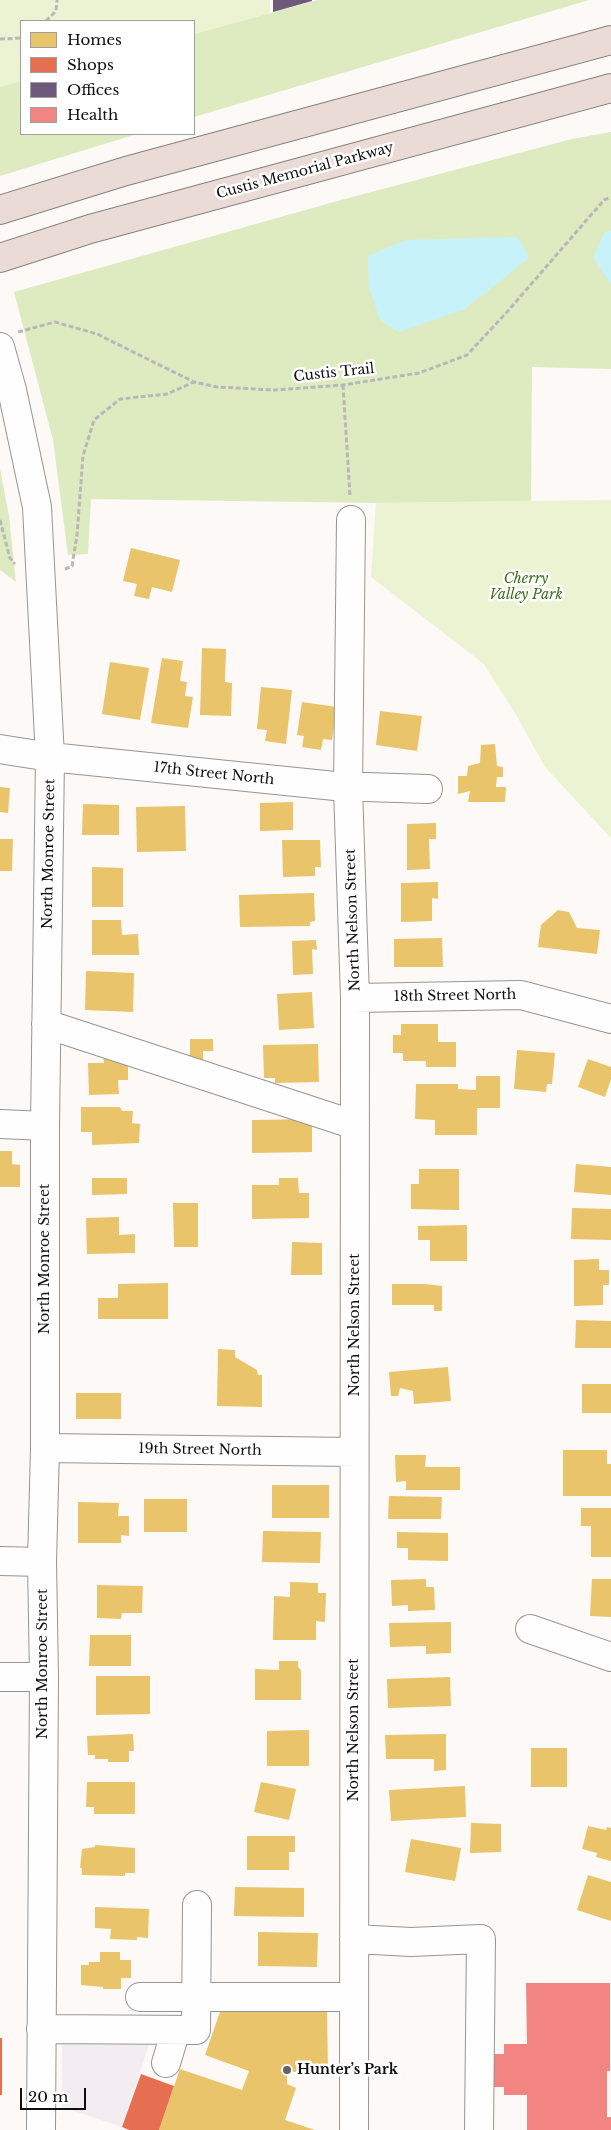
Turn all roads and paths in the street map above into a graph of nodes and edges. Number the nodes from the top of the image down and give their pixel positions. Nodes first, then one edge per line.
1 (57, 0) edge
2 (47, 20) edge
3 (20, 38) edge
4 (0, 39) edge
5 (611, 40) edge
6 (611, 88) edge
7 (611, 197) edge
8 (0, 210) edge
9 (0, 258) edge
10 (5, 340) edge
11 (194, 382) junction
12 (342, 385) junction
13 (0, 520) edge
14 (351, 520) joint
15 (18, 567) dead end
16 (64, 570) dead end
17 (0, 749) edge
18 (50, 757) junction
19 (348, 788) junction
20 (428, 789) dead end
21 (355, 998) junction
22 (611, 1019) edge
23 (46, 1024) junction
24 (0, 1124) edge
25 (355, 1125) junction
26 (45, 1126) junction
27 (45, 1448) junction
28 (354, 1452) junction
29 (0, 1560) edge
30 (42, 1562) junction
31 (530, 1629) dead end
32 (611, 1657) edge
33 (0, 1676) edge
34 (44, 1677) junction
35 (197, 1905) dead end
36 (354, 1939) junction
37 (197, 1996) junction
38 (140, 1997) dead end
39 (354, 1997) junction
40 (42, 2029) junction
41 (176, 2030) junction
42 (166, 2063) dead end
43 (41, 2130) edge
44 (354, 2130) edge
45 (479, 2130) edge

1 - 2 path
3 - 4 path
5 - 8 highway
6 - 9 highway, Custis Memorial Parkway
7 - 12 path, Custis Trail
10 - 11 path, Custis Trail
10 - 18 street, North Monroe Street
11 - 12 path, Custis Trail
11 - 16 path
12 - 14 path
13 - 15 path
14 - 19 street, North Nelson Street
17 - 18 street, 17th Street North
18 - 19 street, 17th Street North
18 - 23 street, North Monroe Street
19 - 20 street, 17th Street North
19 - 21 street, North Nelson Street
21 - 22 street, 18th Street North
21 - 25 street, North Nelson Street
23 - 25 street
23 - 26 street, North Monroe Street
24 - 26 street
25 - 28 street, North Nelson Street
26 - 27 street, North Monroe Street
27 - 28 street, 19th Street North
27 - 30 street, North Monroe Street
28 - 36 street, North Nelson Street
29 - 30 street
30 - 34 street, North Monroe Street
31 - 32 street
33 - 34 street
34 - 40 street, North Monroe Street
35 - 37 street
36 - 39 street, North Nelson Street
36 - 45 street
37 - 38 street
37 - 39 street
37 - 41 street
39 - 44 street, North Nelson Street
40 - 41 street
40 - 43 street, North Monroe Street
41 - 42 street

